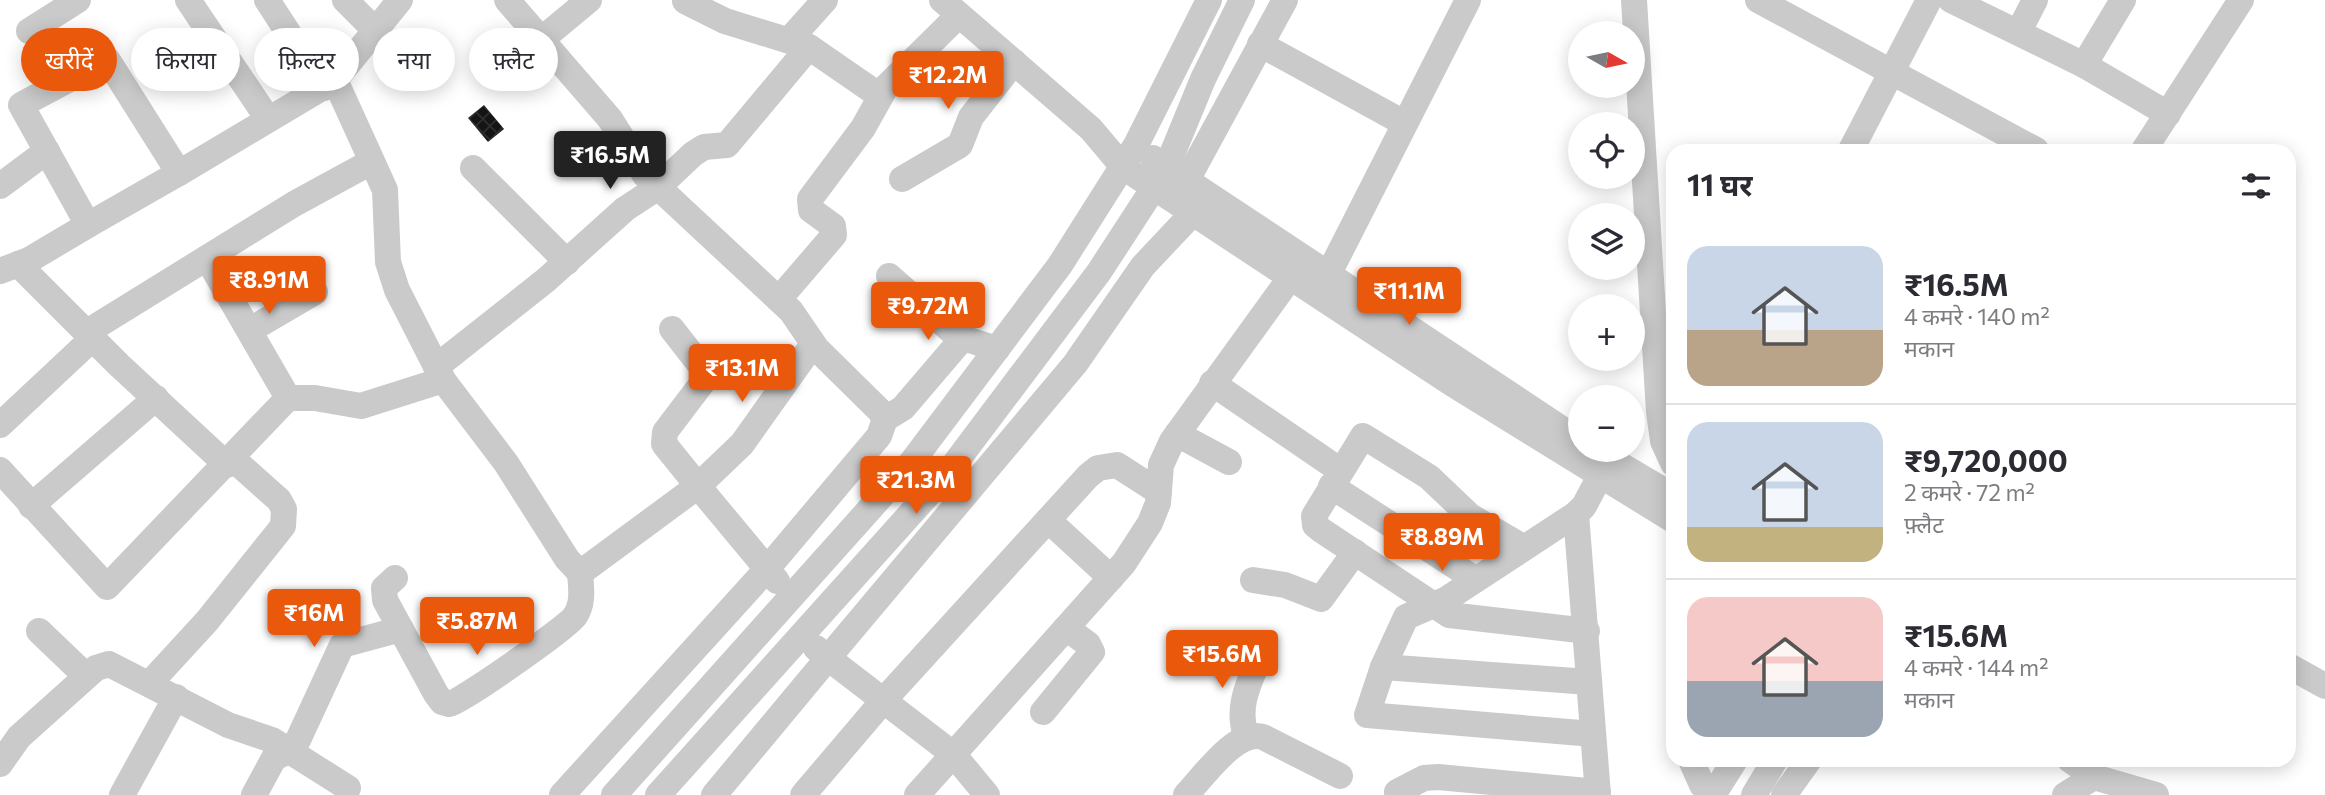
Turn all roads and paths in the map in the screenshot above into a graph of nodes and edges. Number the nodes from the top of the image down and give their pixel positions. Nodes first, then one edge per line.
1 (78, 0) edge
2 (188, 0) edge
3 (267, 0) edge
4 (345, 0) edge
5 (400, 0) edge
6 (507, 0) edge
7 (589, 0) edge
8 (825, 0) edge
9 (1209, 0) edge
10 (1242, 0) edge
11 (1284, 0) edge
12 (1468, 0) edge
13 (1634, 0) edge
14 (1758, 0) edge
15 (1928, 0) edge
16 (1951, 0) edge
17 (2035, 0) edge
18 (2123, 0) edge
19 (2241, 0) edge
20 (685, 1) edge
21 (951, 8) edge
22 (34, 28) edge
23 (288, 28) edge
24 (373, 28) edge
25 (377, 28) edge
26 (531, 28) edge
27 (555, 28) edge
28 (2019, 31) junction
29 (373, 32) edge
30 (799, 43) junction
31 (1260, 44) junction
32 (359, 49) edge
33 (558, 59) edge
34 (1014, 62) junction
35 (2084, 65) junction
36 (1892, 72) junction
37 (318, 91) edge
38 (334, 91) edge
39 (880, 96) junction
40 (2168, 114) junction
41 (268, 119) junction
42 (1404, 122) junction
43 (1854, 144) edge
44 (2025, 144) edge
45 (2148, 144) edge
46 (47, 151) junction
47 (1130, 156) junction
48 (371, 162) junction
49 (473, 168) dead end
50 (179, 173) junction
51 (902, 179) dead end
52 (1168, 180) junction
53 (0, 186) edge
54 (657, 188) junction
55 (1192, 214) junction
56 (88, 225) junction
57 (207, 258) junction
58 (567, 262) junction
59 (9, 268) edge
60 (889, 276) dead end
61 (1290, 278) junction
62 (1323, 286) junction
63 (315, 292) dead end
64 (779, 299) junction
65 (672, 329) dead end
66 (250, 330) junction
67 (90, 335) junction
68 (962, 339) junction
69 (813, 344) junction
70 (997, 349) junction
71 (439, 374) junction
72 (1212, 383) junction
73 (156, 398) junction
74 (288, 398) junction
75 (885, 419) junction
76 (0, 425) edge
77 (1177, 434) junction
78 (1568, 434) edge
79 (1666, 448) edge
80 (230, 462) junction
81 (1229, 462) dead end
82 (1597, 463) edge
83 (0, 470) edge
84 (1336, 479) junction
85 (698, 486) junction
86 (1159, 492) junction
87 (1666, 499) edge
88 (31, 506) junction
89 (1576, 514) junction
90 (1048, 520) junction
91 (1523, 547) junction
92 (1355, 552) junction
93 (767, 569) junction
94 (580, 573) junction
95 (395, 578) dead end
96 (1111, 578) junction
97 (1475, 579) junction
98 (1253, 580) dead end
99 (1435, 605) junction
100 (784, 606) junction
101 (1066, 628) junction
102 (401, 629) junction
103 (39, 631) dead end
104 (1587, 631) junction
105 (801, 637) junction
106 (1264, 647) dead end
107 (828, 658) junction
108 (1383, 667) junction
109 (2296, 670) edge
110 (86, 676) junction
111 (1588, 682) junction
112 (150, 683) junction
113 (2325, 686) edge
114 (176, 697) junction
115 (883, 701) junction
116 (1044, 712) dead end
117 (1593, 734) junction
118 (1246, 736) junction
119 (4, 748) edge
120 (289, 751) junction
121 (953, 754) junction
122 (1694, 767) edge
123 (1730, 767) edge
124 (1771, 767) edge
125 (1804, 767) edge
126 (2099, 768) edge
127 (1340, 776) dead end
128 (348, 788) dead end
129 (2145, 791) edge
130 (1598, 793) edge
131 (1713, 794) edge
132 (122, 795) edge
133 (254, 795) edge
134 (562, 795) edge
135 (614, 795) edge
136 (658, 795) edge
137 (714, 795) edge
138 (803, 795) edge
139 (917, 795) edge
140 (987, 795) edge
141 (1185, 795) edge
142 (1402, 795) edge
143 (1754, 795) edge
144 (1784, 795) edge
145 (2065, 795) edge

1 - 22 street
2 - 41 street
3 - 23 street
4 - 24 street
5 - 25 street
6 - 26 street
7 - 27 street
8 - 30 street
9 - 47 street
10 - 52 street
11 - 31 street
12 - 42 street
13 - 79 street
14 - 36 street
15 - 36 street
16 - 28 street
17 - 28 street
18 - 35 street
19 - 40 street
20 - 30 street
21 - 34 street
21 - 39 street
28 - 35 street
29 - 32 street
30 - 39 street
30 - 54 street
31 - 42 street
31 - 52 street
33 - 54 street
34 - 47 street
34 - 51 street
35 - 40 street
36 - 43 street
36 - 44 street
37 - 41 street
38 - 48 street
39 - 64 street
40 - 45 street
41 - 50 street
42 - 62 street
46 - 50 street
46 - 53 street
46 - 56 street
47 - 52 street
47 - 70 street
48 - 57 street
48 - 71 street
49 - 58 street
50 - 56 street
52 - 55 street
52 - 62 street
52 - 105 street
54 - 58 street
54 - 64 street
55 - 61 street
55 - 107 street
56 - 59 street
57 - 66 street
57 - 67 street
58 - 71 street
59 - 67 street
60 - 68 street
61 - 62 street
61 - 72 street
62 - 78 street
62 - 82 street
63 - 66 street
64 - 69 street
65 - 85 street
66 - 74 street
67 - 73 street
67 - 76 street
68 - 70 street
68 - 75 street
69 - 75 street
69 - 85 street
70 - 100 street
71 - 74 street
71 - 94 street
72 - 77 street
72 - 84 street
73 - 80 street
73 - 88 street
74 - 80 street
75 - 93 street
77 - 81 street
77 - 86 street
80 - 88 street
80 - 112 street
82 - 87 street
82 - 89 street
83 - 88 street
84 - 91 street
84 - 92 street
84 - 97 street
85 - 93 street
85 - 94 street
86 - 90 street
86 - 96 street
89 - 91 street
89 - 104 street
90 - 96 street
90 - 115 street
91 - 97 street
92 - 98 street
92 - 99 street
93 - 100 street
93 - 134 street
94 - 102 street
95 - 102 street
96 - 101 street
97 - 99 street
99 - 104 street
99 - 108 street
100 - 105 street
100 - 135 street
101 - 116 street
101 - 121 street
102 - 120 street
103 - 110 street
104 - 111 street
105 - 107 street
105 - 136 street
106 - 118 street
107 - 115 street
107 - 137 street
108 - 111 street
108 - 117 street
109 - 113 street
110 - 112 street
110 - 119 street
111 - 117 street
112 - 114 street
114 - 120 street
114 - 132 street
115 - 121 street
115 - 138 street
117 - 130 street
118 - 127 street
118 - 141 street
120 - 128 street
120 - 133 street
121 - 139 street
121 - 140 street
122 - 131 street
123 - 131 street
124 - 143 street
125 - 144 street
126 - 129 street
126 - 145 street
130 - 142 street

